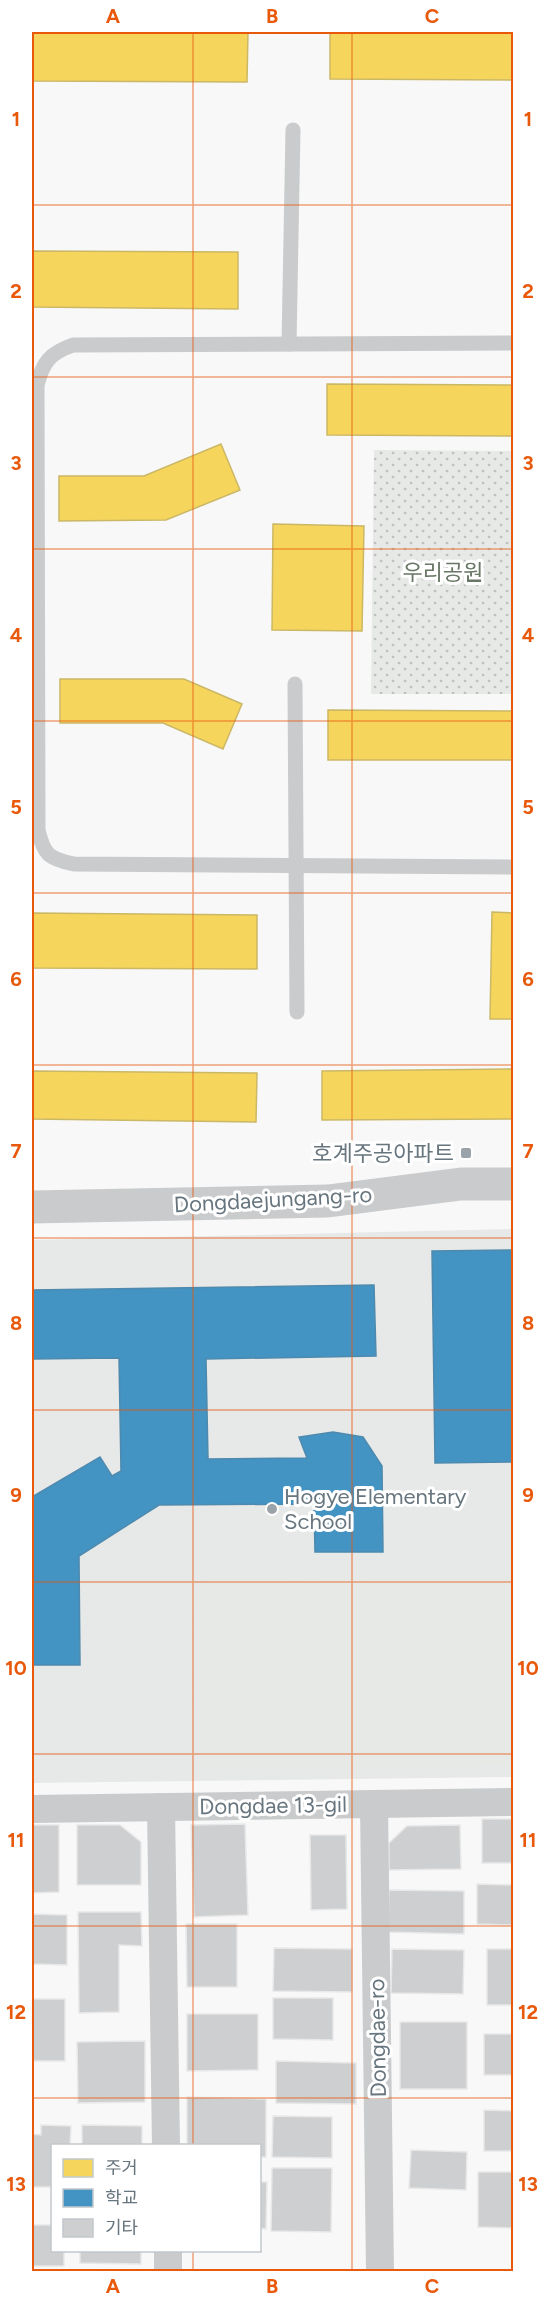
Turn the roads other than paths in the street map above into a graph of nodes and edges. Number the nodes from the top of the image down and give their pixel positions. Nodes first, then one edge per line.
1 (293, 129) dead end
2 (513, 343) edge
3 (289, 344) junction
4 (295, 684) dead end
5 (296, 866) junction
6 (513, 867) edge
7 (297, 1012) dead end
8 (513, 1184) edge
9 (32, 1207) edge
10 (513, 1802) edge
11 (374, 1804) junction
12 (160, 1807) junction
13 (32, 1809) edge
14 (166, 2144) edge
15 (168, 2252) edge
16 (168, 2271) edge
17 (380, 2271) edge

1 - 3 lane
2 - 3 lane
3 - 5 lane
4 - 5 lane
5 - 6 lane
5 - 7 lane
8 - 9 street, Dongdaejungang-ro
10 - 11 street, Dongdae 13-gil
11 - 12 street, Dongdae 13-gil
11 - 17 street, Dongdae-ro
12 - 13 street, Dongdae 13-gil
12 - 14 street
15 - 16 street

